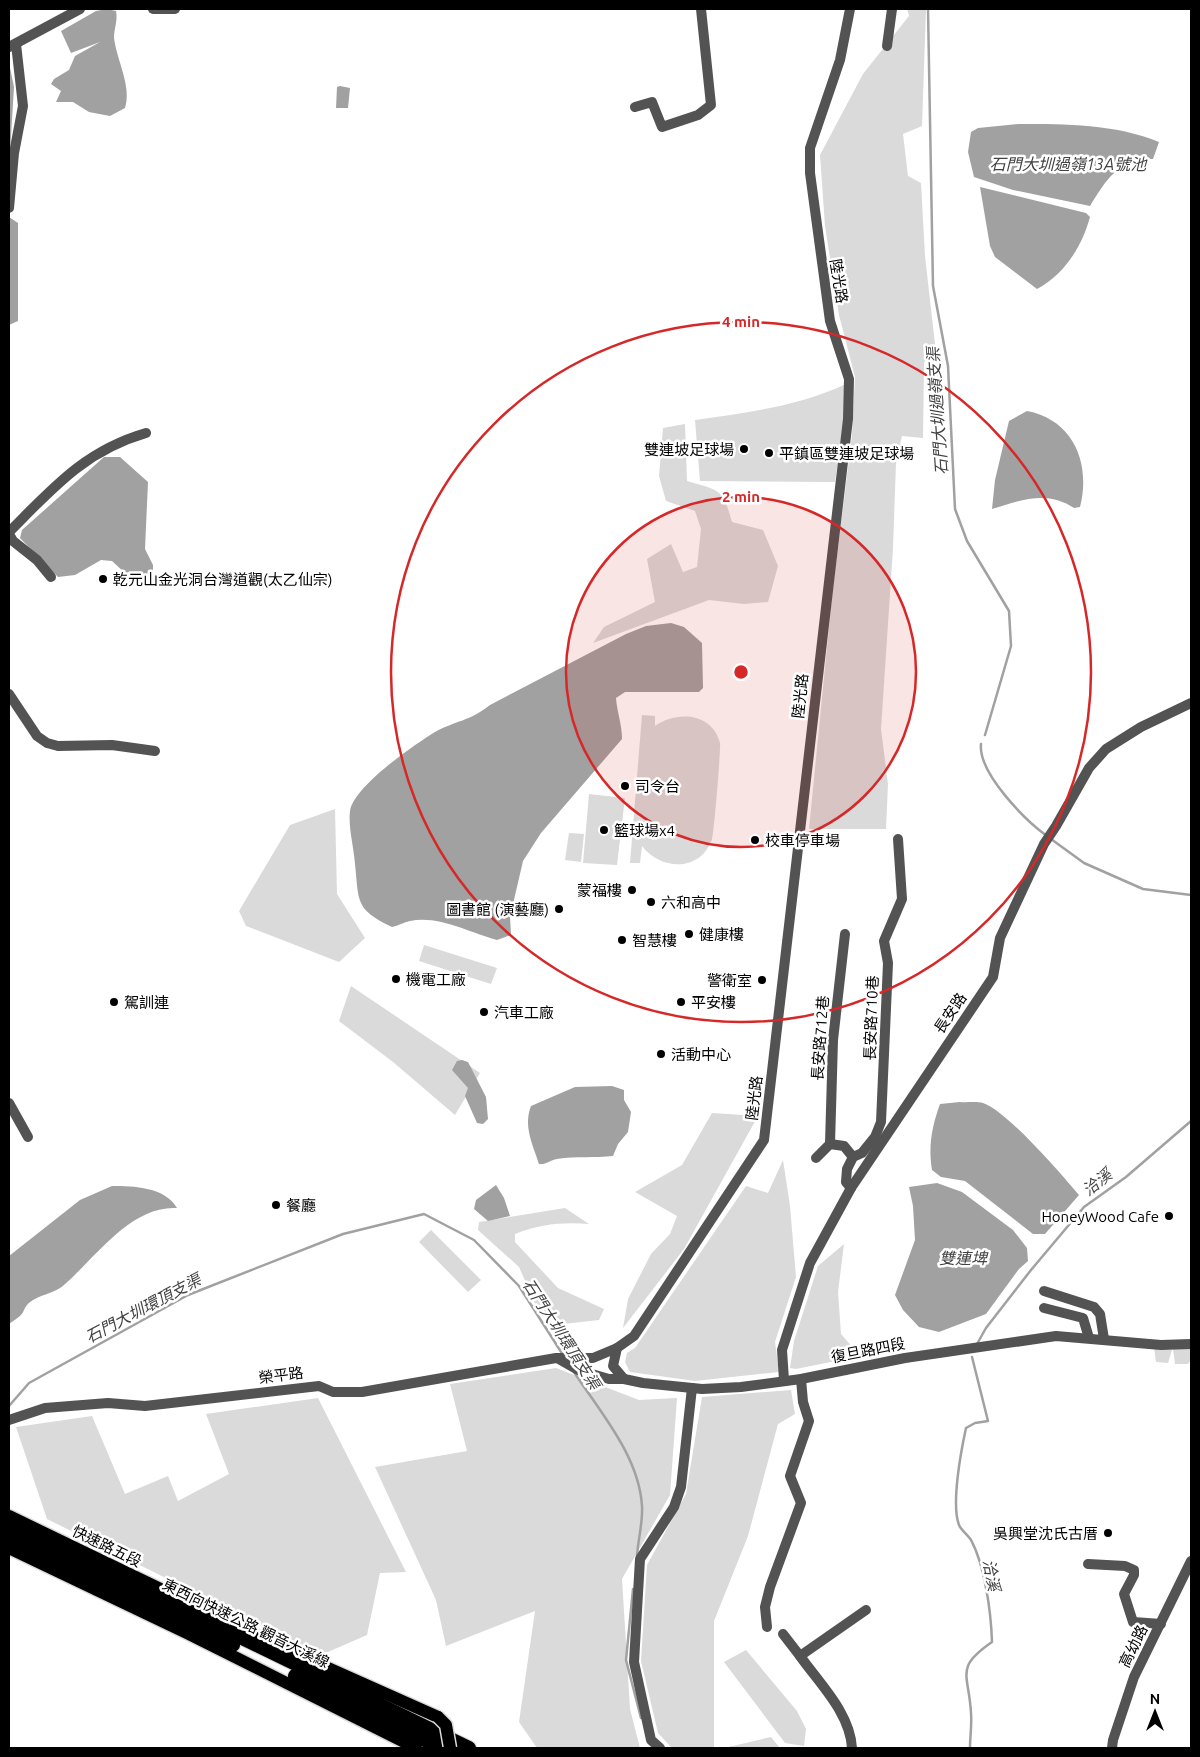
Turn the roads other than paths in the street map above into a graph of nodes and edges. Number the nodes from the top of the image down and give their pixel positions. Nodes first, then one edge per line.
1 (80, 9) edge
2 (152, 9) edge
3 (175, 9) edge
4 (701, 9) edge
5 (850, 9) edge
6 (892, 9) edge
7 (12, 45) edge
8 (887, 46) dead end
9 (635, 107) dead end
10 (9, 208) edge
11 (146, 434) dead end
12 (9, 533) edge
13 (52, 577) dead end
14 (9, 694) edge
15 (1191, 703) edge
16 (155, 751) dead end
17 (898, 839) dead end
18 (845, 934) dead end
19 (9, 1103) edge
20 (28, 1137) dead end
21 (830, 1144) junction
22 (853, 1157) junction
23 (816, 1158) dead end
24 (851, 1188) junction
25 (1044, 1291) dead end
26 (1044, 1308) dead end
27 (1089, 1338) junction
28 (1104, 1339) junction
29 (1191, 1344) edge
30 (617, 1348) junction
31 (556, 1358) junction
32 (624, 1379) junction
33 (801, 1379) junction
34 (784, 1380) junction
35 (692, 1388) junction
36 (9, 1420) edge
37 (9, 1516) edge
38 (9, 1525) edge
39 (9, 1537) edge
40 (9, 1548) edge
41 (1191, 1562) edge
42 (1088, 1564) dead end
43 (866, 1610) dead end
44 (1161, 1624) junction
45 (767, 1627) dead end
46 (783, 1634) dead end
47 (800, 1656) junction
48 (416, 1748) edge
49 (441, 1748) edge
50 (450, 1748) edge
51 (469, 1748) edge
52 (660, 1748) edge
53 (852, 1748) edge
54 (1112, 1748) edge

1 - 7 street
2 - 3 street
4 - 9 street
5 - 30 street, 陸光路
6 - 8 street
7 - 10 street
11 - 12 street
12 - 13 street
14 - 16 street
15 - 24 street, 長安路
17 - 22 street, 長安路710巷
18 - 21 street, 長安路712巷
19 - 20 street
21 - 22 street
21 - 23 street
22 - 24 street
24 - 34 street, 長安路
25 - 28 street
26 - 27 street
27 - 28 street, 復旦路四段
27 - 33 street, 復旦路四段
28 - 29 street, 復旦路四段
30 - 31 street, 陸光路
30 - 32 street
31 - 32 street, 復旦路四段
31 - 36 street, 榮平路
32 - 35 street, 復旦路四段
33 - 34 street, 復旦路四段
33 - 45 street
34 - 35 street, 復旦路四段
35 - 52 street
37 - 50 main road, 快速路五段, bridge
38 - 51 highway, 東西向快速公路 觀音大溪線
39 - 49 highway, 東西向快速公路 觀音大溪線
40 - 48 main road
41 - 44 street, 高幼路
42 - 44 street
43 - 47 street
44 - 54 street, 高幼路
46 - 47 street
47 - 53 street

